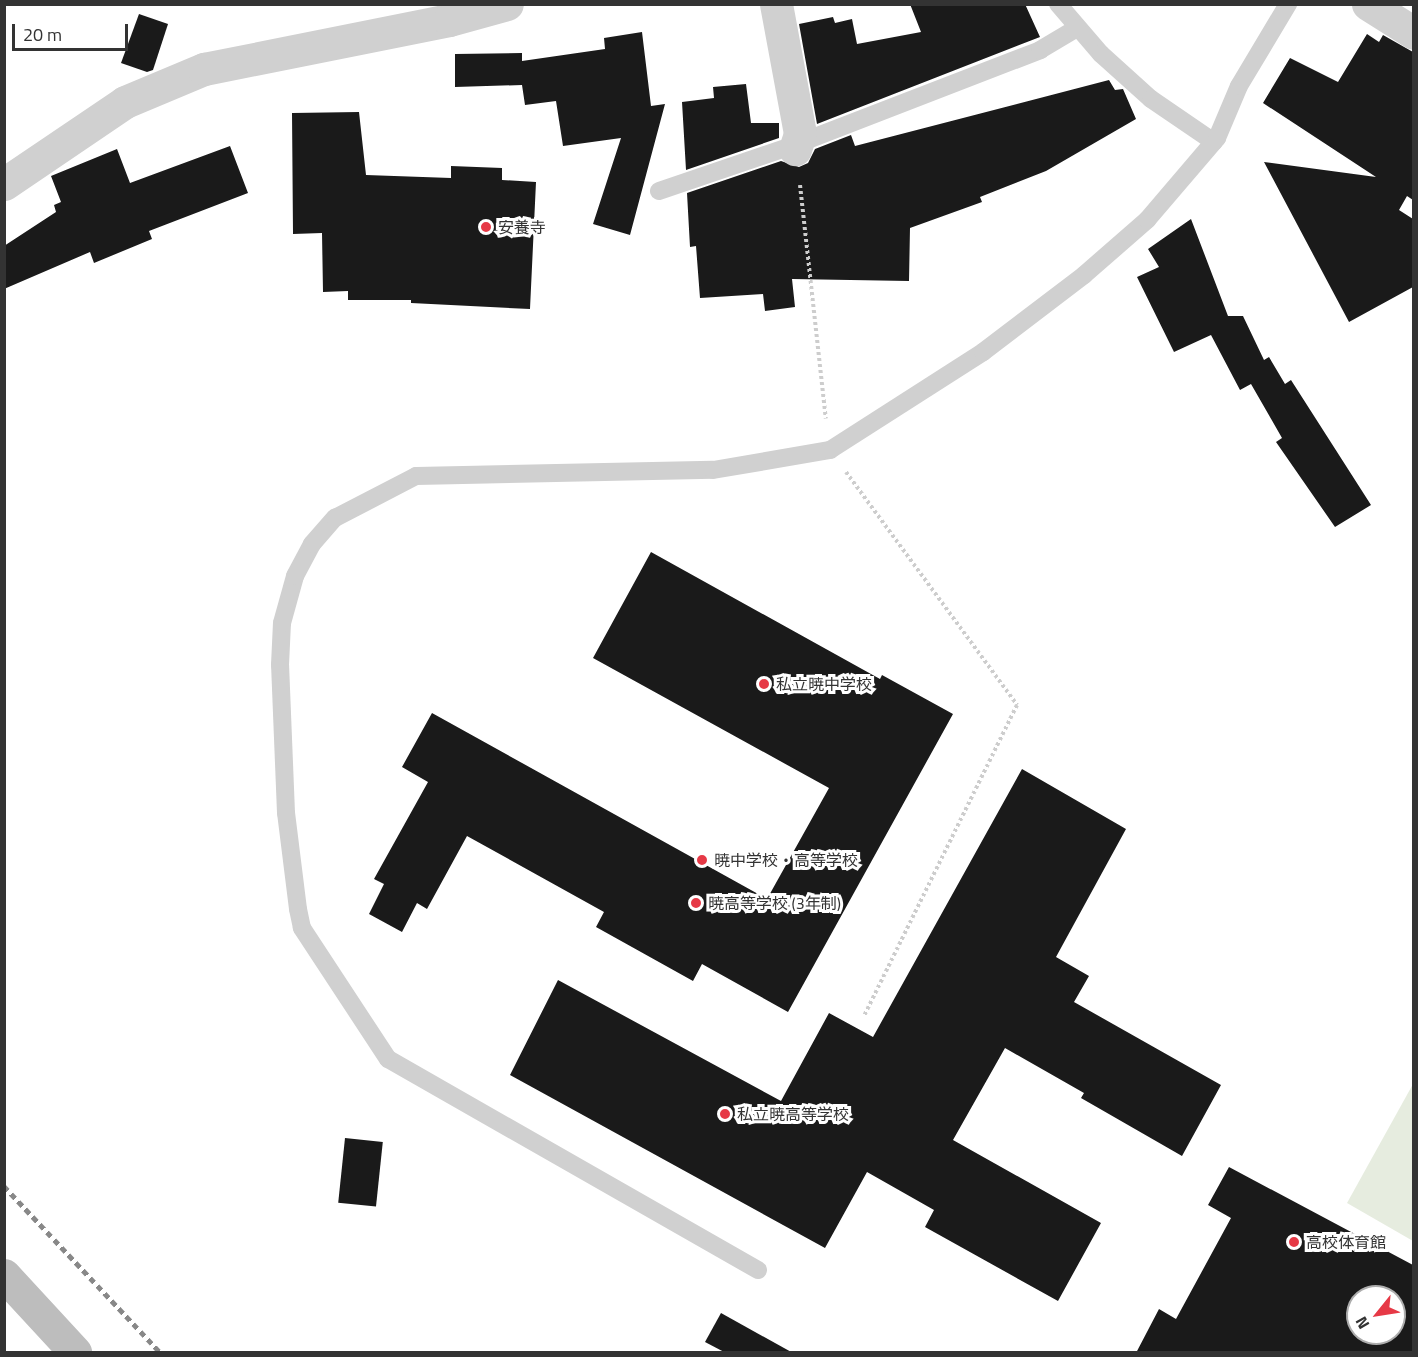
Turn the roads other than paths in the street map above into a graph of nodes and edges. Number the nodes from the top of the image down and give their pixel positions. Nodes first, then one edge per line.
1 (507, 4) edge
2 (776, 4) edge
3 (1058, 4) edge
4 (1288, 4) edge
5 (1368, 4) edge
6 (1077, 28) junction
7 (1413, 33) edge
8 (1214, 142) junction
9 (796, 146) junction
10 (4, 184) edge
11 (659, 191) dead end
12 (758, 1270) dead end
13 (4, 1275) edge
14 (75, 1353) edge

1 - 10 street
2 - 9 street
3 - 6 lane
4 - 8 lane
5 - 7 street
6 - 8 lane
6 - 9 lane
8 - 12 lane
9 - 11 lane
13 - 14 main road

